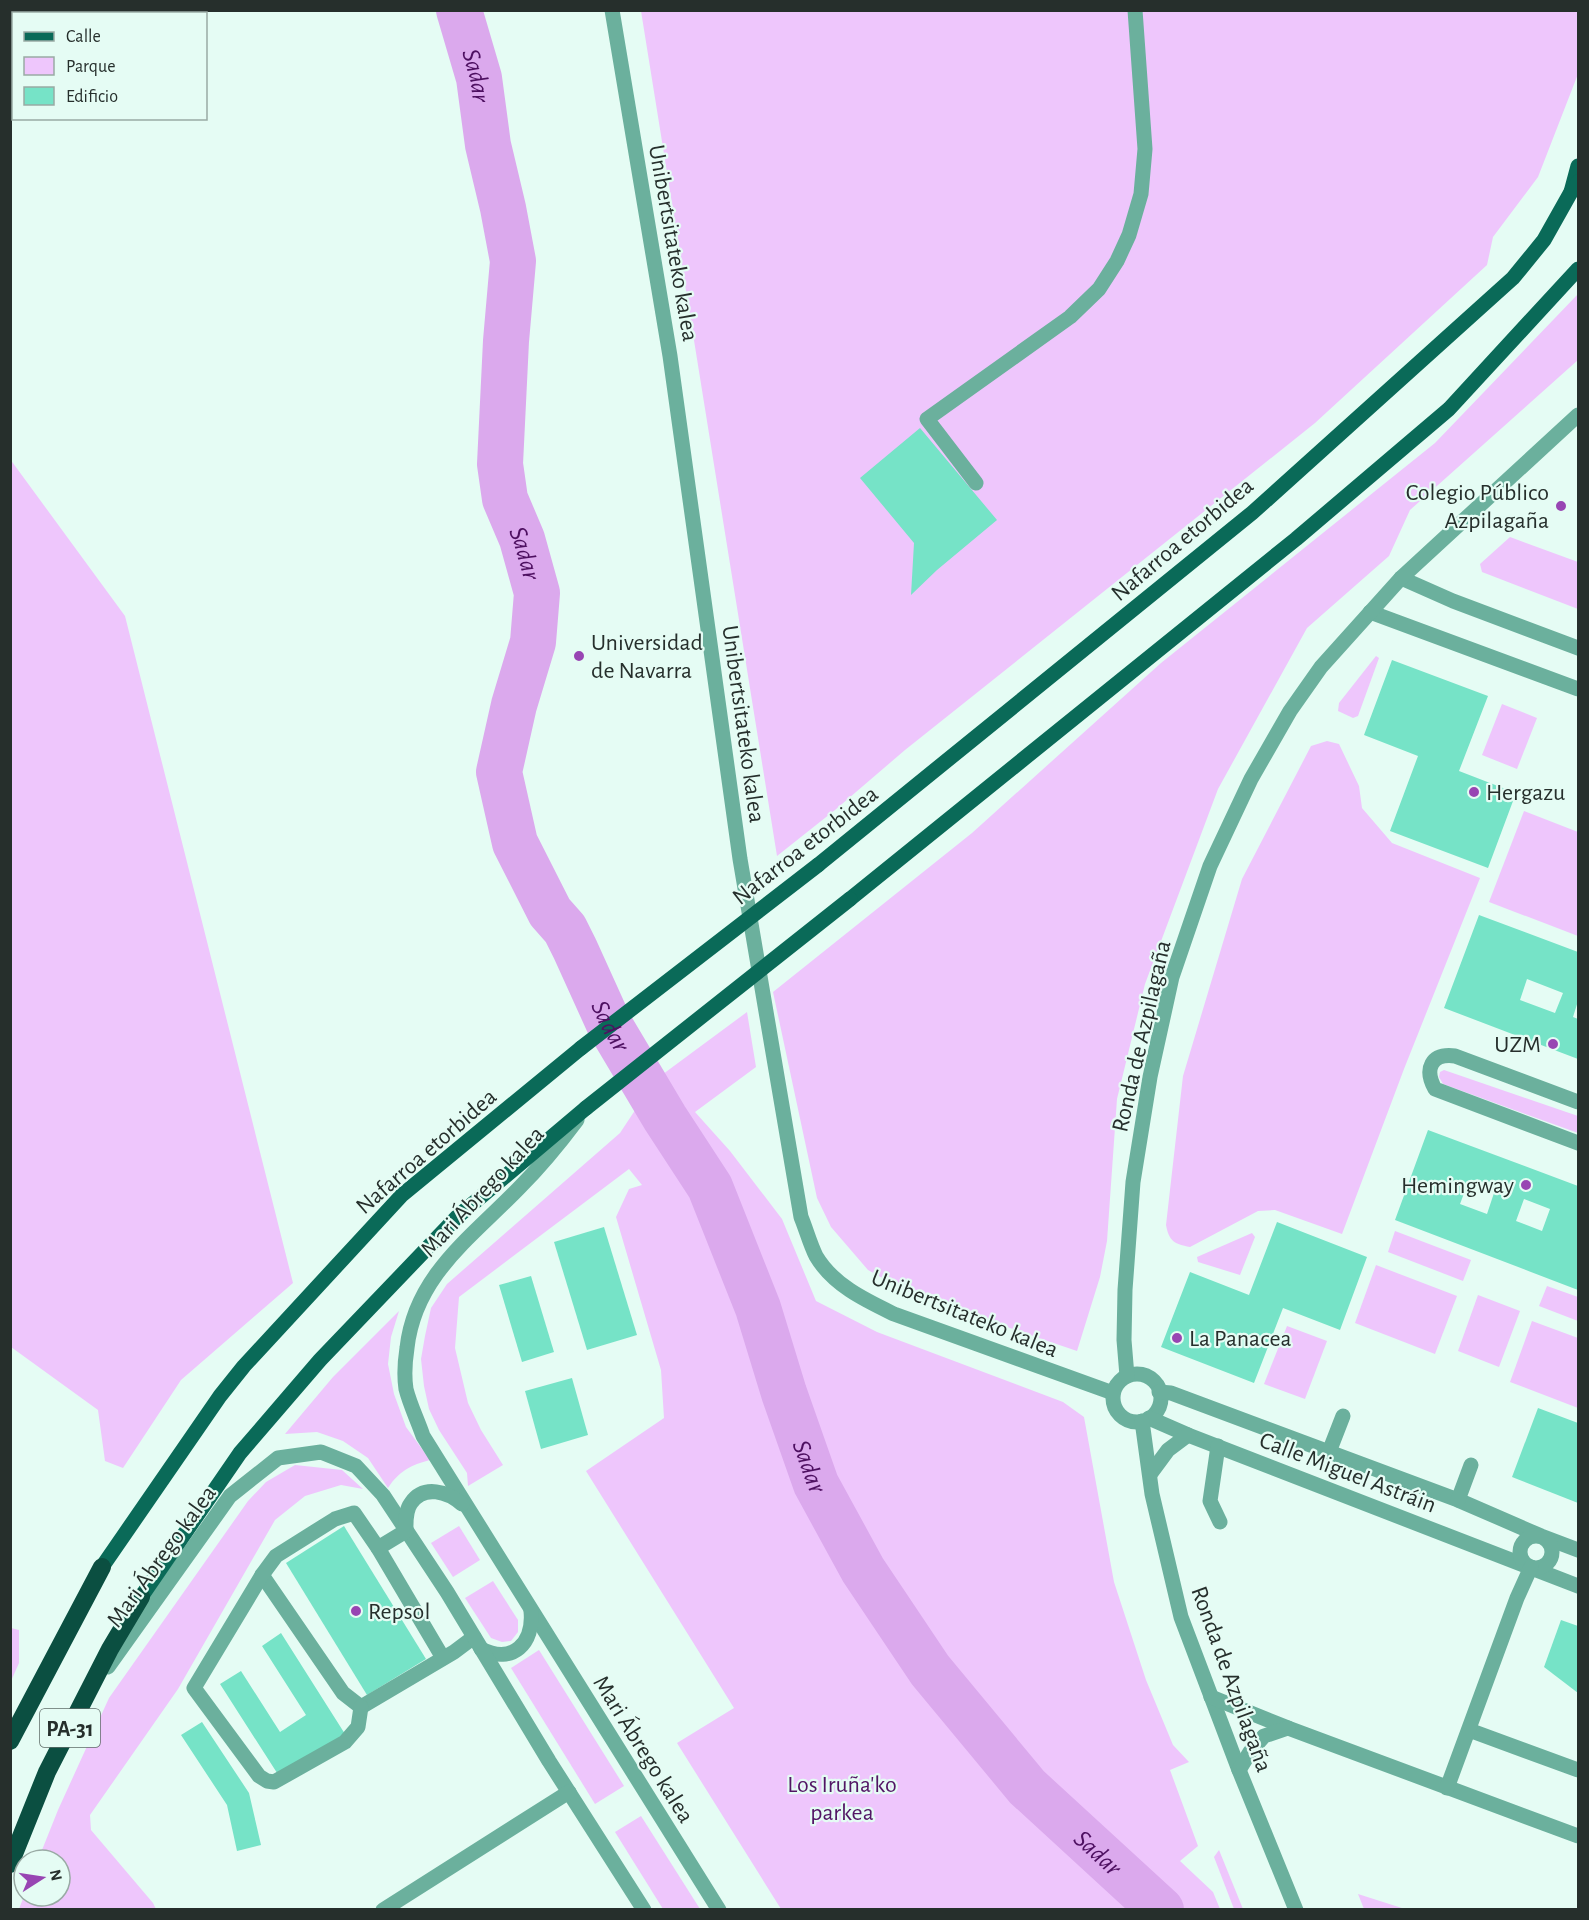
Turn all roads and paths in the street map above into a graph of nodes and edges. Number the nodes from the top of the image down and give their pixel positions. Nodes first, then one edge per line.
1 (612, 10) edge
2 (1135, 10) edge
3 (1578, 166) edge
4 (1575, 187) edge
5 (1578, 269) edge
6 (1578, 415) edge
7 (976, 483) dead end
8 (1401, 578) junction
9 (1370, 612) junction
10 (1578, 648) edge
11 (1578, 689) edge
12 (1578, 1102) edge
13 (586, 1108) junction
14 (1578, 1143) edge
15 (1127, 1376) junction
16 (1160, 1392) junction
17 (1113, 1393) junction
18 (1343, 1416) dead end
19 (1145, 1420) junction
20 (1188, 1435) junction
21 (1218, 1446) junction
22 (1329, 1452) junction
23 (1471, 1466) dead end
24 (1151, 1473) junction
25 (1458, 1500) junction
26 (466, 1507) junction
27 (1220, 1522) dead end
28 (406, 1531) junction
29 (1541, 1536) junction
30 (378, 1548) junction
31 (1578, 1550) edge
32 (102, 1567) joint
33 (1531, 1567) junction
34 (262, 1575) junction
35 (1578, 1586) edge
36 (141, 1597) joint
37 (531, 1611) junction
38 (478, 1643) junction
39 (443, 1658) junction
40 (1211, 1697) junction
41 (80, 1707) junction
42 (361, 1707) junction
43 (1288, 1728) junction
44 (1468, 1730) junction
45 (10, 1741) edge
46 (1239, 1770) junction
47 (1578, 1770) edge
48 (1447, 1788) junction
49 (569, 1792) junction
50 (1578, 1836) edge
51 (10, 1864) edge
52 (383, 1910) edge
53 (644, 1910) edge
54 (719, 1910) edge
55 (1296, 1910) edge

1 - 17 street, Unibertsitateko kalea
2 - 7 street
3 - 4 main road, Nafarroa etorbidea
4 - 32 main road, Nafarroa etorbidea, bridge
5 - 13 main road, bridge
6 - 8 street, Ronda de Azpilagaña
8 - 9 street, Ronda de Azpilagaña
8 - 10 street
9 - 11 street
9 - 15 street, Ronda de Azpilagaña
12 - 14 street
13 - 26 street, Mari Ábrego kalea
13 - 36 main road
15 - 16 street
15 - 17 street
16 - 19 street
16 - 22 street, Calle Miguel Astráin
17 - 19 street
18 - 22 street, Calle Miguel Astráin
19 - 20 street, Calle Miguel Astráin
19 - 24 street, Ronda de Azpilagaña
20 - 21 street, Calle Miguel Astráin
20 - 24 street
21 - 27 street
21 - 33 street, Calle Miguel Astráin
22 - 25 street, Calle Miguel Astráin
23 - 25 street, Calle Miguel Astráin
24 - 40 street, Ronda de Azpilagaña
25 - 29 street, Calle Miguel Astráin
26 - 28 street, Mari Ábrego kalea
26 - 37 street, Mari Ábrego kalea
28 - 30 street
28 - 38 street, Mari Ábrego kalea
28 - 41 street, Mari Ábrego kalea
29 - 31 street, Calle Miguel Astráin
29 - 33 street
29 - 33 street
30 - 34 street
30 - 39 street
32 - 45 highway, PA-31
33 - 35 street, Calle Miguel Astráin
33 - 44 street
34 - 42 street
34 - 42 street
36 - 41 highway, PA-31
37 - 38 street
37 - 54 street, Mari Ábrego kalea
38 - 39 street
38 - 49 street, Mari Ábrego kalea
39 - 42 street
40 - 43 street
40 - 46 street, Ronda de Azpilagaña
41 - 51 highway, PA-31
43 - 46 street
43 - 48 street
44 - 47 street
44 - 48 street
46 - 55 street, Ronda de Azpilagaña
48 - 50 street
49 - 52 street
49 - 53 street, Mari Ábrego kalea

